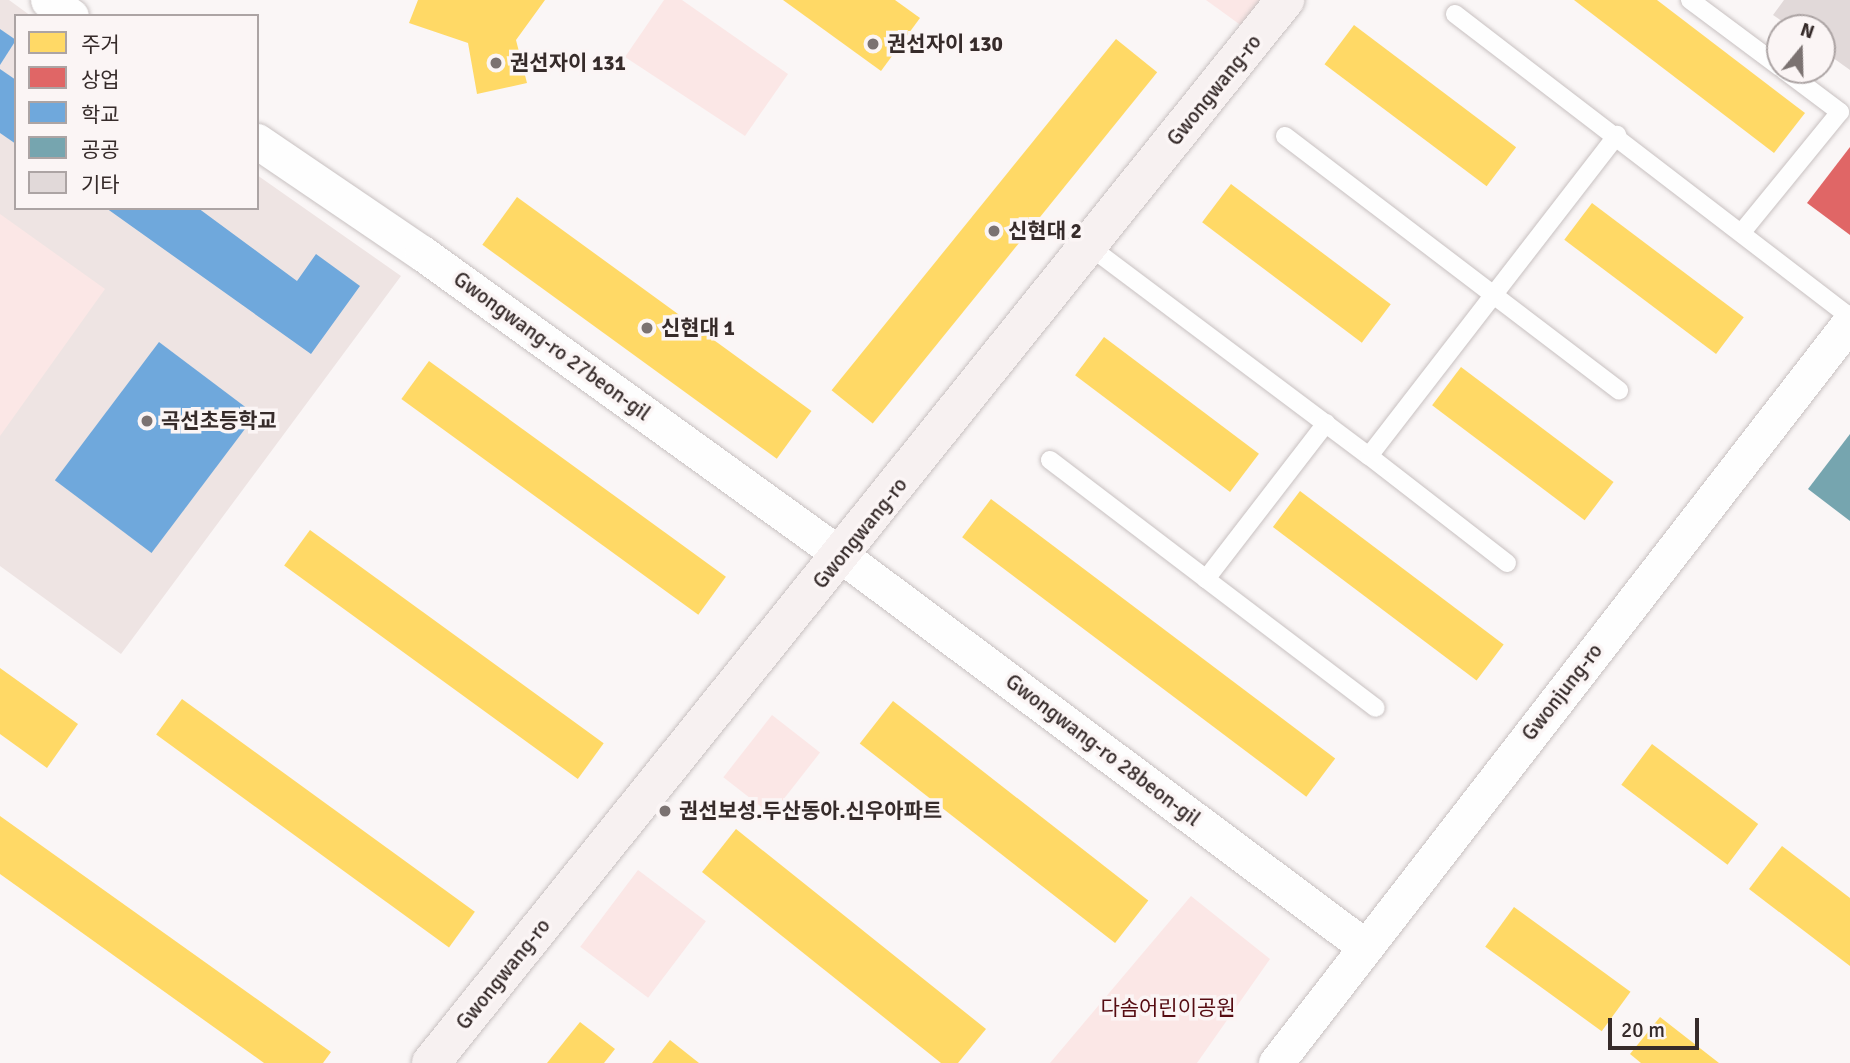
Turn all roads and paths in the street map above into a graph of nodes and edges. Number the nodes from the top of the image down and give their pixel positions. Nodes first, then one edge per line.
1 (48, 0) edge
2 (1285, 0) edge
3 (1690, 0) edge
4 (68, 14) edge
5 (1455, 14) dead end
6 (1766, 57) edge
7 (1802, 84) edge
8 (1617, 135) junction
9 (1285, 136) dead end
10 (259, 142) edge
11 (1742, 233) junction
12 (1089, 246) junction
13 (1493, 295) junction
14 (1850, 317) edge
15 (1850, 322) edge
16 (1619, 390) dead end
17 (1326, 423) junction
18 (1369, 456) junction
19 (1050, 460) dead end
20 (842, 556) junction
21 (1507, 563) dead end
22 (1206, 579) junction
23 (1376, 708) dead end
24 (1363, 945) junction
25 (431, 1063) edge
26 (1276, 1063) edge

1 - 4 street
2 - 12 street, Gwongwang-ro
3 - 6 lane
5 - 8 lane
7 - 11 lane
8 - 11 lane
8 - 13 lane
9 - 13 lane
10 - 20 street, Gwongwang-ro 27beon-gil
11 - 14 lane
12 - 17 lane
12 - 20 street, Gwongwang-ro
13 - 16 lane
13 - 18 lane
15 - 24 street, Gwonjung-ro
17 - 18 lane
17 - 22 lane
18 - 21 lane
19 - 22 lane
20 - 24 street, Gwongwang-ro 28beon-gil
20 - 25 street, Gwongwang-ro
22 - 23 lane
24 - 26 street, Gwonjung-ro

